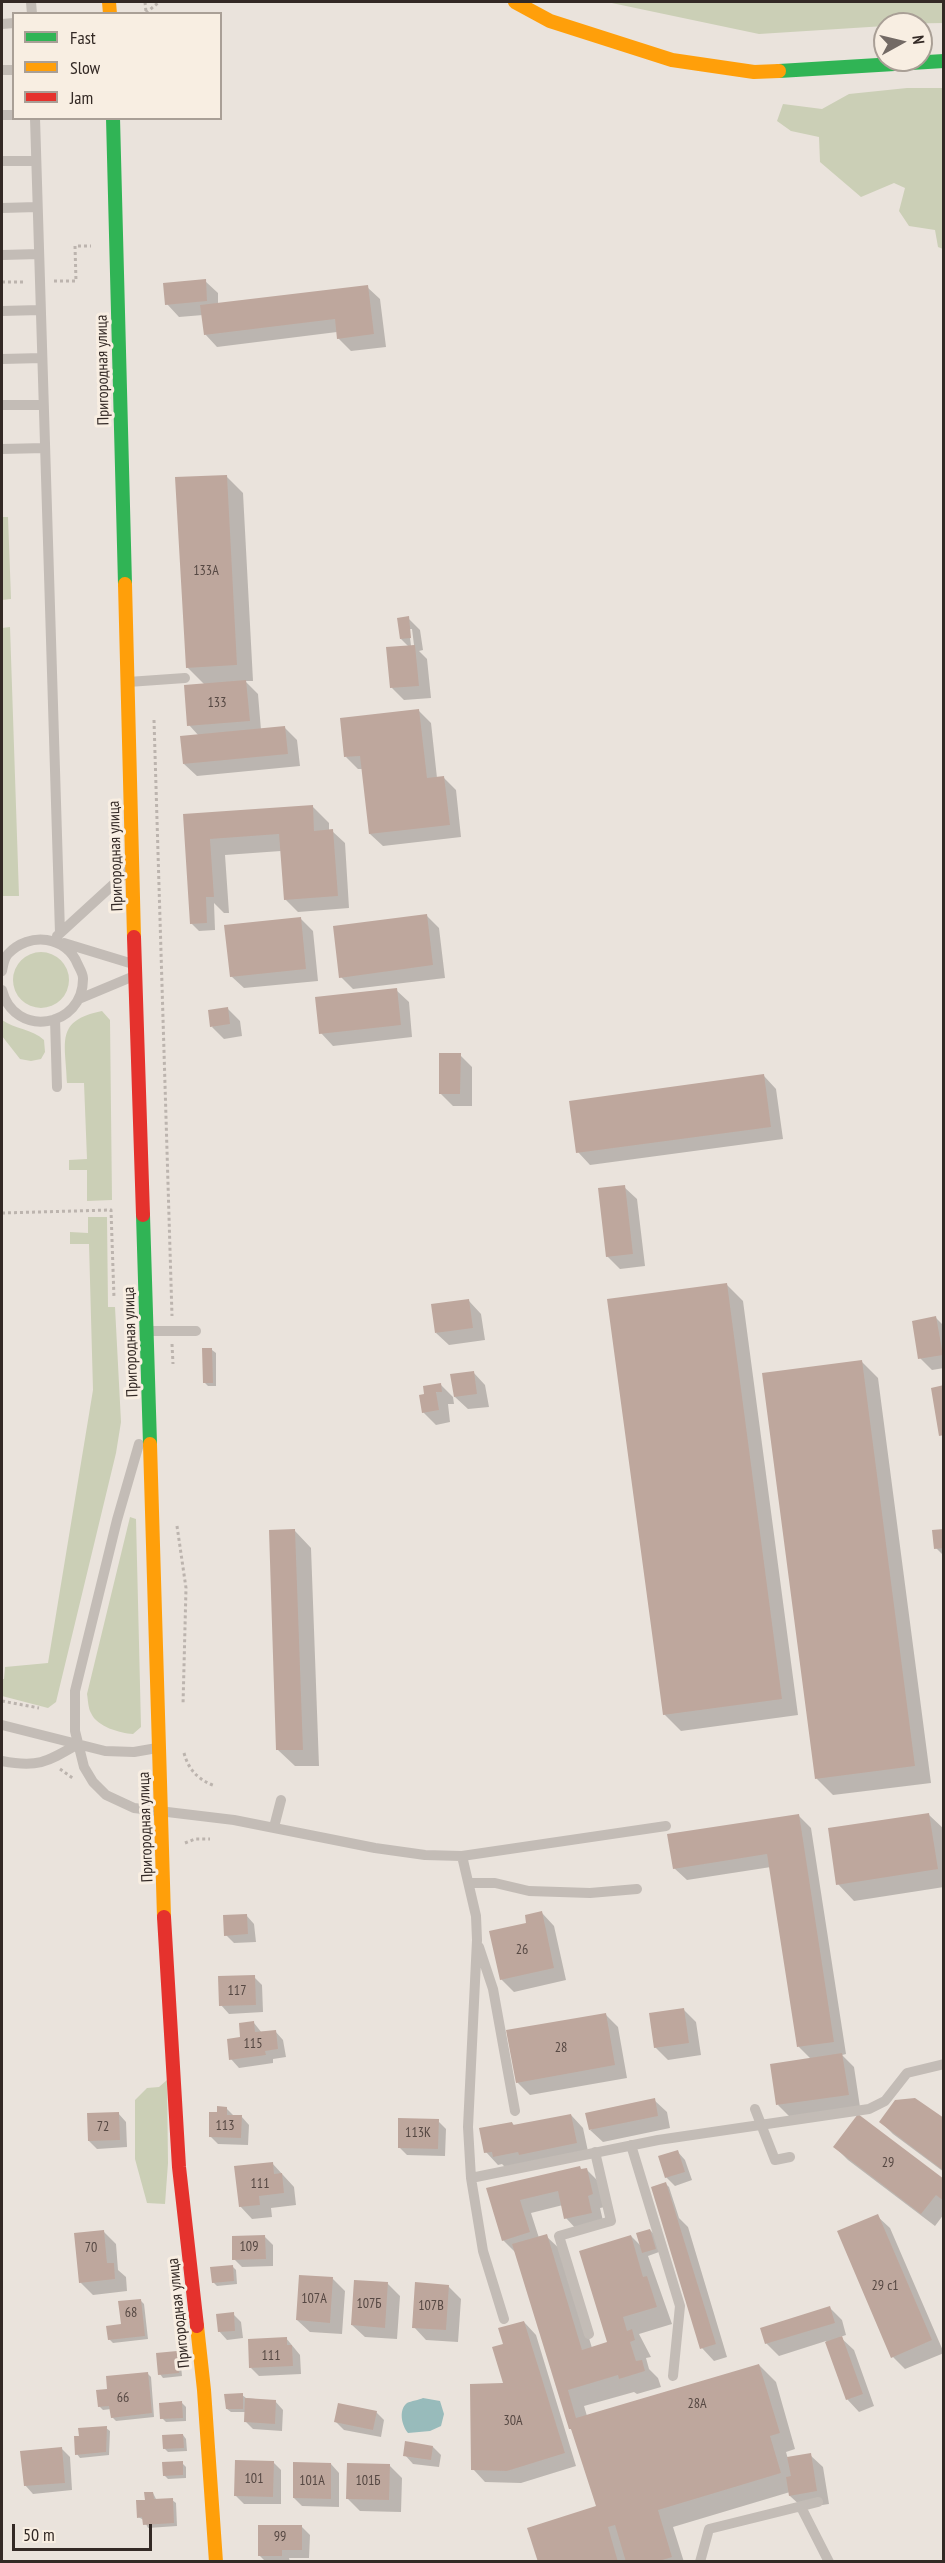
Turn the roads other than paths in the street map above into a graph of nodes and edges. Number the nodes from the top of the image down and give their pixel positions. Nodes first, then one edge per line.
1 (515, 2) edge
2 (944, 61) edge
3 (35, 120) edge
4 (113, 120) edge
5 (2, 161) edge
6 (36, 161) junction
7 (37, 207) junction
8 (2, 208) edge
9 (39, 254) junction
10 (2, 255) edge
11 (2, 310) edge
12 (40, 310) junction
13 (42, 358) junction
14 (2, 359) edge
15 (2, 405) edge
16 (44, 405) junction
17 (45, 448) junction
18 (2, 449) edge
19 (185, 678) dead end
20 (127, 682) junction
21 (132, 867) junction
22 (56, 937) junction
23 (136, 970) junction
24 (2, 971) edge
25 (2, 990) edge
26 (79, 999) junction
27 (55, 1019) junction
28 (57, 1087) dead end
29 (147, 1331) junction
30 (196, 1331) dead end
31 (150, 1410) junction
32 (2, 1725) edge
33 (78, 1744) junction
34 (160, 1747) junction
35 (2, 1761) edge
36 (281, 1800) dead end
37 (162, 1812) junction
38 (666, 1826) dead end
39 (274, 1827) junction
40 (462, 1856) junction
41 (469, 1883) junction
42 (637, 1889) dead end
43 (477, 1940) junction
44 (944, 2064) edge
45 (755, 2109) dead end
46 (514, 2111) dead end
47 (760, 2125) junction
48 (631, 2145) junction
49 (595, 2152) junction
50 (790, 2157) dead end
51 (471, 2178) junction
52 (504, 2319) dead end
53 (589, 2334) dead end
54 (674, 2376) dead end
55 (818, 2502) dead end
56 (801, 2507) junction
57 (216, 2562) edge
58 (700, 2562) edge
59 (829, 2562) edge

1 - 2 street
3 - 6 lane
4 - 20 street, Пригородная улица
5 - 6 lane
6 - 7 lane
7 - 8 lane
7 - 9 lane
9 - 10 lane
9 - 12 lane
11 - 12 lane
12 - 13 lane
13 - 14 lane
13 - 16 lane
15 - 16 lane
16 - 17 lane
17 - 18 lane
17 - 22 lane
19 - 20 lane
20 - 21 street, Пригородная улица
21 - 22 lane
21 - 23 street, Пригородная улица
22 - 23 lane
22 - 24 lane
22 - 26 lane
23 - 26 lane
23 - 29 street, Пригородная улица
25 - 27 lane
26 - 27 lane
27 - 28 lane
29 - 30 lane
29 - 31 street, Пригородная улица
31 - 33 lane
31 - 34 street, Пригородная улица
32 - 33 lane
33 - 34 lane
33 - 35 lane
33 - 37 lane
34 - 37 street, Пригородная улица
36 - 39 lane
37 - 39 lane
37 - 57 street, Пригородная улица
38 - 40 lane
39 - 40 lane
40 - 41 lane
41 - 42 lane
41 - 43 lane
43 - 46 lane
43 - 51 lane
44 - 47 lane
45 - 47 lane
47 - 48 lane
47 - 50 lane
48 - 49 lane
48 - 54 lane
49 - 51 lane
49 - 53 lane
51 - 52 lane
55 - 56 lane
56 - 58 lane
56 - 59 lane

